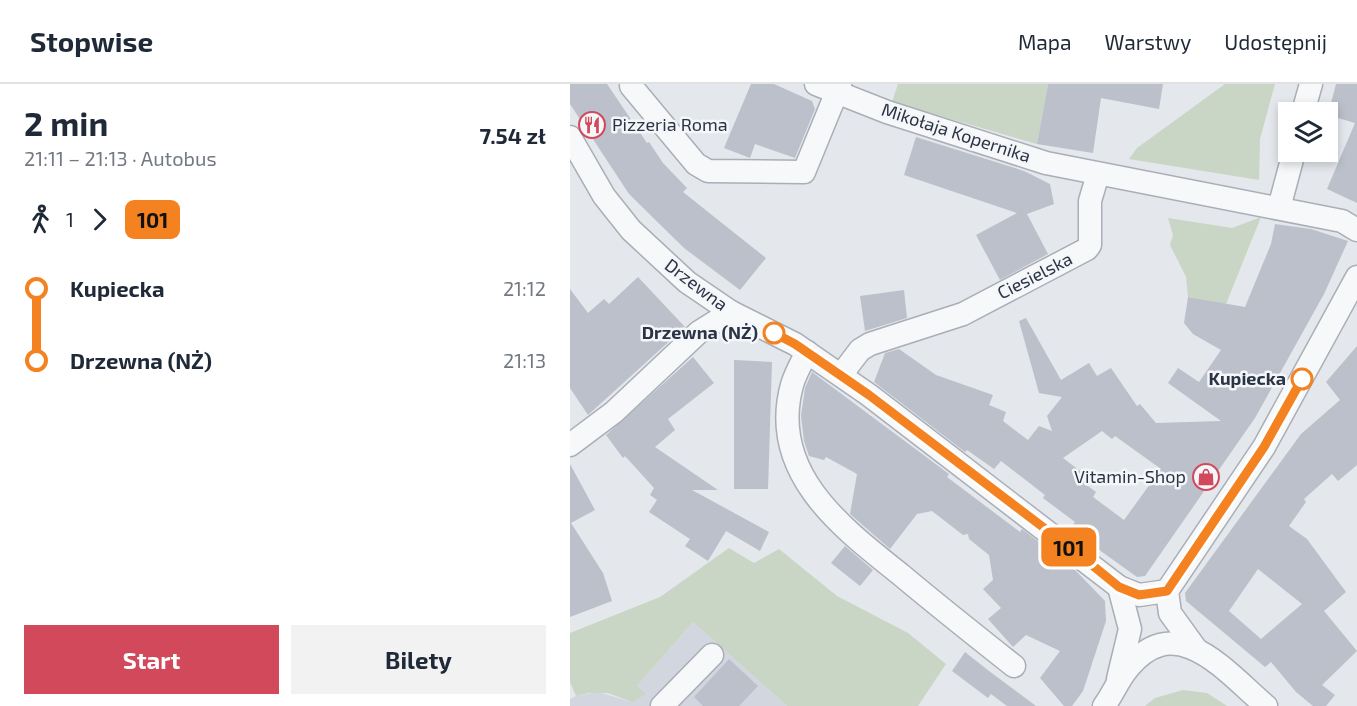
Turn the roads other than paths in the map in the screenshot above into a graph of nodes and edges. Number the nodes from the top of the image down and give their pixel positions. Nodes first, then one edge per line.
1 (1311, 84) edge
2 (631, 86) dead end
3 (831, 87) edge
4 (1306, 102) edge
5 (570, 136) edge
6 (1291, 162) edge
7 (1098, 174) junction
8 (1279, 208) junction
9 (1357, 230) edge
10 (1357, 277) edge
11 (731, 312) junction
12 (807, 352) junction
13 (840, 375) junction
14 (570, 445) edge
15 (1119, 587) junction
16 (1167, 591) junction
17 (1196, 649) junction
18 (712, 655) dead end
19 (1014, 666) dead end
20 (1110, 697) edge
21 (662, 706) edge
22 (1266, 706) edge

1 - 4 street
2 - 3 street
3 - 7 street, Mikołaja Kopernika
5 - 11 street, Drzewna
6 - 8 street
7 - 8 street
7 - 13 street, Ciesielska
8 - 9 street
10 - 16 street
11 - 12 street, Drzewna
11 - 14 street
12 - 13 street, Drzewna
12 - 19 street
13 - 15 street, Drzewna
15 - 16 street, Drzewna
15 - 20 street
16 - 17 street
17 - 20 street
17 - 22 street
18 - 21 street

